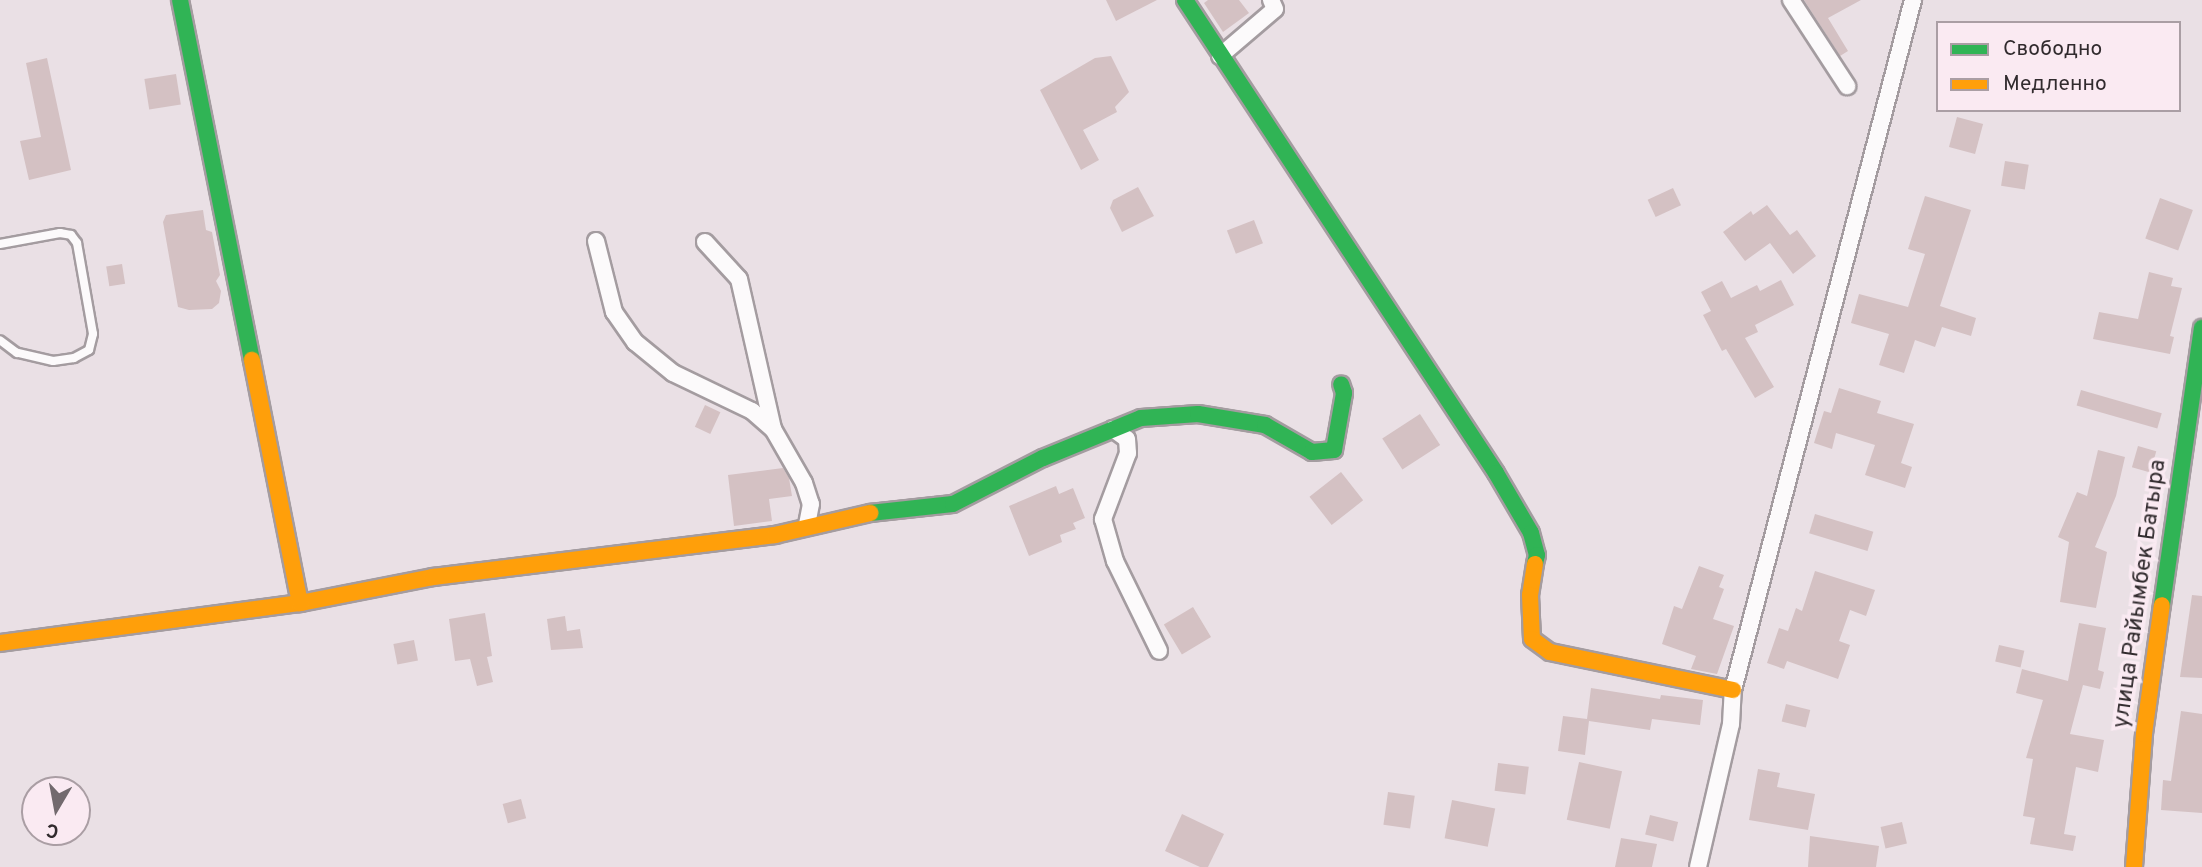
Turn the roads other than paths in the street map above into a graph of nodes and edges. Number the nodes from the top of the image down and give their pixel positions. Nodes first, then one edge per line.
1 (180, 0) edge
2 (1185, 0) edge
3 (1271, 0) edge
4 (1791, 0) edge
5 (1913, 0) edge
6 (1220, 56) junction
7 (1847, 86) dead end
8 (596, 241) dead end
9 (705, 242) dead end
10 (0, 244) edge
11 (2202, 328) edge
12 (0, 340) edge
13 (1341, 384) dead end
14 (773, 429) junction
15 (1113, 429) junction
16 (807, 525) junction
17 (300, 603) junction
18 (0, 643) edge
19 (1158, 651) dead end
20 (1733, 690) junction
21 (1698, 867) edge
22 (2134, 867) edge

1 - 17 street
2 - 6 street
3 - 6 street
4 - 7 street
5 - 20 street
6 - 20 street
8 - 14 street
9 - 14 street
10 - 12 lane
11 - 22 street, улица Райымбек Батыра
13 - 15 street
14 - 16 street
15 - 16 street
15 - 19 street
16 - 17 street
17 - 18 street
20 - 21 street

